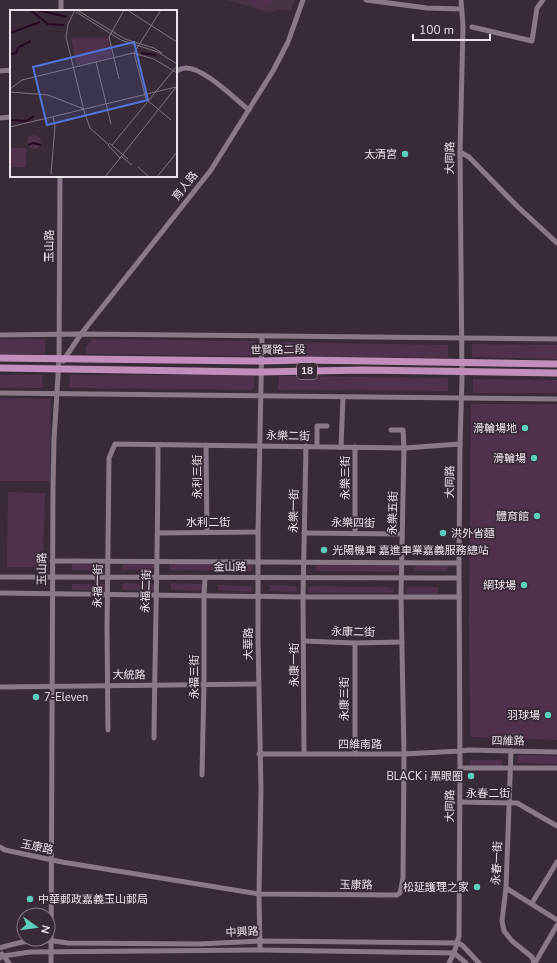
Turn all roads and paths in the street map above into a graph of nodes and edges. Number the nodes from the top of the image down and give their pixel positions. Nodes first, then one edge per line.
1 (302, 0) edge
2 (366, 0) edge
3 (461, 0) edge
4 (543, 0) edge
5 (461, 9) junction
6 (472, 27) dead end
7 (177, 71) edge
8 (249, 110) junction
9 (10, 117) edge
10 (0, 118) edge
11 (460, 152) junction
12 (60, 177) edge
13 (557, 243) edge
14 (59, 334) junction
15 (81, 334) junction
16 (0, 335) edge
17 (262, 337) junction
18 (462, 338) junction
19 (557, 340) edge
20 (0, 358) edge
21 (62, 359) junction
22 (261, 361) junction
23 (462, 364) junction
24 (557, 364) edge
25 (0, 368) edge
26 (57, 369) junction
27 (261, 372) junction
28 (462, 372) junction
29 (557, 372) edge
30 (0, 393) edge
31 (56, 393) junction
32 (261, 395) junction
33 (343, 397) junction
34 (462, 398) junction
35 (557, 399) edge
36 (327, 426) dead end
37 (391, 430) dead end
38 (115, 444) joint
39 (460, 444) junction
40 (158, 445) junction
41 (206, 445) junction
42 (260, 445) junction
43 (306, 446) junction
44 (317, 446) junction
45 (341, 447) junction
46 (355, 447) junction
47 (404, 448) junction
48 (158, 532) junction
49 (258, 532) junction
50 (207, 533) junction
51 (304, 533) junction
52 (355, 533) junction
53 (402, 534) junction
54 (52, 561) junction
55 (108, 561) junction
56 (157, 562) junction
57 (258, 562) junction
58 (303, 563) junction
59 (402, 563) junction
60 (459, 563) junction
61 (0, 577) edge
62 (52, 577) junction
63 (108, 577) junction
64 (258, 577) junction
65 (303, 577) junction
66 (157, 578) junction
67 (205, 578) junction
68 (402, 578) junction
69 (459, 578) junction
70 (0, 593) edge
71 (52, 593) junction
72 (108, 594) junction
73 (156, 595) junction
74 (204, 595) junction
75 (258, 596) junction
76 (402, 596) junction
77 (303, 597) junction
78 (459, 597) junction
79 (304, 641) junction
80 (402, 642) junction
81 (354, 643) junction
82 (258, 684) junction
83 (108, 685) junction
84 (204, 685) junction
85 (52, 686) junction
86 (155, 686) junction
87 (0, 687) edge
88 (108, 730) dead end
89 (154, 738) dead end
90 (460, 751) junction
91 (511, 751) junction
92 (557, 752) edge
93 (304, 753) junction
94 (259, 754) junction
95 (354, 754) junction
96 (404, 754) junction
97 (460, 768) junction
98 (557, 768) edge
99 (511, 769) junction
100 (202, 775) dead end
101 (460, 802) junction
102 (510, 803) junction
103 (557, 826) edge
104 (0, 847) edge
105 (50, 860) junction
106 (557, 862) edge
107 (506, 888) junction
108 (259, 894) junction
109 (532, 904) junction
110 (51, 907) edge
111 (557, 920) edge
112 (557, 925) edge
113 (56, 941) edge
114 (260, 941) junction
115 (16, 943) edge
116 (458, 943) junction
117 (51, 947) edge
118 (260, 950) junction
119 (51, 951) junction
120 (1, 953) edge
121 (454, 953) junction
122 (9, 963) edge
123 (51, 963) edge
124 (449, 963) edge
125 (466, 963) edge
126 (478, 963) edge
127 (534, 963) edge

1 - 8 street, 育人路
2 - 5 street
3 - 5 street, 大同路
4 - 6 street
5 - 11 street, 大同路
7 - 8 street
8 - 15 street, 育人路
9 - 10 street
11 - 13 street
11 - 18 street, 大同路
12 - 14 street, 玉山路
14 - 15 street, 世賢路二段
14 - 16 street, 世賢路二段
14 - 21 street, 玉山路
15 - 17 street, 世賢路二段
15 - 21 street, 育人路
17 - 18 street, 世賢路二段
17 - 22 street, 大華路
18 - 19 street, 世賢路二段
18 - 23 street, 大同路
20 - 21 main road, 世賢路二段 / 18
21 - 22 main road, 世賢路二段 / 18
21 - 26 street, 育人路
22 - 23 main road, 世賢路二段 / 18
22 - 27 street, 大華路
23 - 24 main road, 世賢路二段 / 18
23 - 28 street, 大同路
25 - 26 main road, 世賢路二段 / 18
26 - 27 main road, 世賢路二段 / 18
26 - 31 street, 玉山路
27 - 28 main road, 世賢路二段 / 18
27 - 32 street, 大華路
28 - 29 main road, 世賢路二段 / 18
28 - 34 street, 大同路
30 - 31 street
31 - 32 street
31 - 54 street, 玉山路
32 - 33 street
32 - 42 street, 大華路
33 - 34 street
33 - 45 street
34 - 35 street
34 - 39 street, 大同路
36 - 44 street
37 - 47 street, 永樂五街
38 - 40 street, 永樂二街
38 - 55 street, 永福一街
39 - 47 street, 永樂二街
39 - 60 street, 大同路
40 - 41 street, 永樂二街
40 - 48 street, 永福二街
41 - 42 street, 永樂二街
41 - 50 street, 永利三街
42 - 43 street, 永樂二街
42 - 49 street, 大華路
43 - 44 street, 永樂二街
43 - 51 street, 永樂一街
44 - 45 street, 永樂二街
45 - 46 street, 永樂二街
46 - 47 street, 永樂二街
46 - 52 street, 永樂三街
47 - 53 street, 永樂五街
48 - 50 street, 水利二街
48 - 56 street, 永福二街
49 - 50 street, 水利二街
49 - 57 street, 大華路
51 - 52 street, 永樂四街
51 - 58 street, 永樂一街
52 - 53 street, 永樂四街
53 - 59 street, 永樂五街
54 - 55 street, 金山路
54 - 62 street, 玉山路
55 - 56 street, 金山路
55 - 63 street, 永福一街
56 - 57 street, 金山路
56 - 66 street, 永福二街
57 - 58 street, 金山路
57 - 64 street, 大華路
58 - 59 street, 金山路
58 - 65 street, 永樂一街
59 - 60 street, 金山路
59 - 68 street, 永樂五街
60 - 69 street, 大同路
61 - 62 street, 金山路
62 - 63 street, 金山路
62 - 71 street, 玉山路
63 - 66 street, 金山路
63 - 72 street, 永福一街
64 - 65 street, 金山路
64 - 67 street, 金山路
64 - 75 street, 大華路
65 - 68 street, 金山路
65 - 77 street, 永康一街
66 - 67 street, 金山路
66 - 73 street, 永福二街
67 - 74 street, 永福三街
68 - 69 street, 金山路
68 - 76 street, 玉康路
69 - 78 street, 大同路
70 - 71 street
71 - 72 street
71 - 85 street, 玉山路
72 - 73 street
72 - 83 street, 永福一街
73 - 74 street
73 - 86 street, 永福二街
74 - 75 street
74 - 84 street, 永福三街
75 - 77 street
75 - 82 street, 大華路
76 - 77 street
76 - 78 street
76 - 80 street, 玉康路
77 - 79 street, 永康一街
78 - 90 street, 大同路
79 - 81 street, 永康二街
79 - 93 street, 永康一街
80 - 81 street, 永康二街
80 - 96 street, 玉康路
81 - 95 street, 永康三街
82 - 84 street, 大統路
82 - 94 street, 大華路
83 - 85 street, 大統路
83 - 86 street, 大統路
83 - 88 street, 永福一街
84 - 86 street, 大統路
84 - 100 street, 永福三街
85 - 87 street, 大統路
85 - 105 street, 玉山路
86 - 89 street, 永福二街
90 - 91 street, 四維路
90 - 96 street, 四維南路
90 - 97 street, 大同路
91 - 92 street, 四維路
91 - 99 street, 永春一街
93 - 94 street, 四維南路
93 - 95 street, 四維南路
94 - 108 street, 大華路
95 - 96 street, 四維南路
96 - 108 street, 玉康路
97 - 99 street
97 - 101 street, 大同路
98 - 99 street
99 - 102 street, 永春一街
101 - 102 street, 永春二街
101 - 116 street, 大同路
102 - 103 street, 永春二街
102 - 107 street, 永春一街
104 - 105 street, 玉康路
105 - 108 street, 玉康路
105 - 110 street, 玉山路
106 - 109 street
107 - 109 street
107 - 127 street, 永春一街
108 - 114 street, 大華路
109 - 111 street
112 - 127 street
113 - 114 street, 中興路
114 - 116 street, 中興路
114 - 118 street, 大華路
115 - 120 street, 中興路
116 - 121 street, 大同路
116 - 126 street
117 - 119 street, 玉山路
118 - 119 street, 中興路
118 - 121 street, 中興路
119 - 120 street, 中興路
119 - 123 street, 玉山路
120 - 122 street
121 - 124 street, 大同路
121 - 125 street

